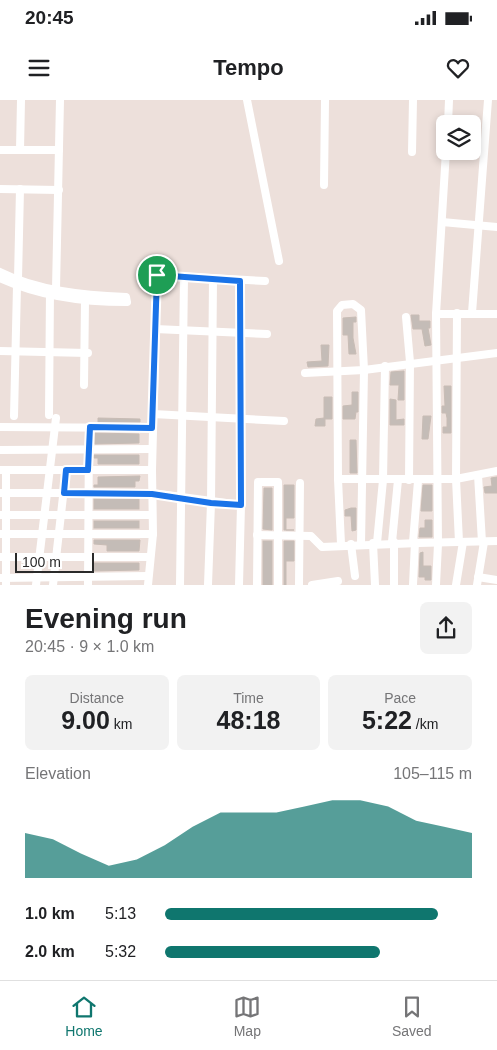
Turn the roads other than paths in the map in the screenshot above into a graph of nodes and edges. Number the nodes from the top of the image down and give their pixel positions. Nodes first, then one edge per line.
1 (21, 100) edge
2 (60, 100) edge
3 (247, 100) edge
4 (324, 100) edge
5 (412, 100) edge
6 (449, 100) edge
7 (488, 100) edge
8 (448, 115) edge
9 (0, 150) edge
10 (20, 150) junction
11 (59, 150) junction
12 (412, 152) dead end
13 (445, 160) edge
14 (324, 185) dead end
15 (0, 189) edge
16 (20, 189) junction
17 (59, 190) junction
18 (442, 222) junction
19 (478, 225) junction
20 (497, 227) edge
21 (279, 261) dead end
22 (0, 272) edge
23 (184, 277) junction
24 (0, 278) edge
25 (213, 279) junction
26 (240, 281) junction
27 (265, 281) dead end
28 (18, 282) junction
29 (52, 290) junction
30 (85, 300) junction
31 (458, 313) junction
32 (472, 313) junction
33 (436, 314) junction
34 (497, 314) edge
35 (406, 317) dead end
36 (155, 330) junction
37 (184, 331) junction
38 (212, 332) junction
39 (240, 333) junction
40 (267, 334) dead end
41 (0, 351) edge
42 (16, 351) junction
43 (50, 352) junction
44 (86, 353) junction
45 (497, 353) edge
46 (458, 358) junction
47 (436, 360) junction
48 (410, 362) junction
49 (386, 366) junction
50 (338, 370) junction
51 (364, 370) junction
52 (305, 373) dead end
53 (84, 385) dead end
54 (153, 414) junction
55 (183, 415) junction
56 (14, 416) dead end
57 (212, 417) junction
58 (241, 418) junction
59 (284, 421) dead end
60 (0, 427) edge
61 (55, 427) junction
62 (90, 427) junction
63 (152, 428) junction
64 (52, 449) junction
65 (89, 449) junction
66 (152, 449) junction
67 (0, 450) edge
68 (3, 470) edge
69 (50, 470) junction
70 (66, 470) junction
71 (88, 470) junction
72 (152, 470) junction
73 (497, 471) edge
74 (478, 475) junction
75 (338, 479) junction
76 (456, 479) junction
77 (362, 480) junction
78 (383, 480) junction
79 (398, 480) junction
80 (413, 480) junction
81 (436, 480) junction
82 (300, 483) dead end
83 (3, 493) edge
84 (47, 493) junction
85 (64, 493) junction
86 (87, 493) junction
87 (152, 494) junction
88 (183, 499) junction
89 (211, 503) junction
90 (241, 505) junction
91 (3, 515) edge
92 (44, 515) junction
93 (61, 515) junction
94 (88, 515) junction
95 (152, 515) junction
96 (3, 534) edge
97 (42, 534) junction
98 (59, 534) junction
99 (88, 534) junction
100 (153, 534) junction
101 (258, 535) junction
102 (279, 535) junction
103 (299, 535) junction
104 (393, 542) junction
105 (414, 542) junction
106 (461, 542) junction
107 (483, 542) junction
108 (497, 542) edge
109 (375, 543) junction
110 (351, 544) junction
111 (361, 544) junction
112 (438, 544) junction
113 (338, 545) junction
114 (3, 557) edge
115 (39, 557) junction
116 (56, 557) junction
117 (88, 557) junction
118 (150, 557) junction
119 (148, 576) junction
120 (355, 576) dead end
121 (338, 580) dead end
122 (497, 580) edge
123 (4, 581) edge
124 (477, 581) edge
125 (36, 582) edge
126 (53, 582) edge
127 (88, 582) edge
128 (327, 584) edge
129 (148, 585) edge
130 (180, 585) edge
131 (208, 585) edge
132 (239, 585) edge
133 (257, 585) edge
134 (278, 585) edge
135 (299, 585) edge
136 (312, 585) edge
137 (375, 585) edge
138 (394, 585) edge
139 (413, 585) edge
140 (436, 585) edge
141 (456, 585) edge

1 - 10 street
2 - 11 street
3 - 21 street
4 - 14 street
5 - 12 street
6 - 8 street
7 - 19 street
9 - 10 street
10 - 11 street
11 - 17 street
13 - 18 street
15 - 16 street
16 - 17 street
16 - 28 street
17 - 29 street
18 - 19 street
18 - 33 street
19 - 20 street
19 - 32 street
22 - 28 street
23 - 25 street
23 - 36 street
23 - 37 street
24 - 28 street
25 - 26 street
25 - 38 street
26 - 27 street
26 - 39 street
28 - 29 street
28 - 42 street
29 - 30 street
29 - 30 street
29 - 43 street
30 - 44 street
31 - 32 street
31 - 33 street
31 - 46 street
32 - 34 street
33 - 47 street
35 - 48 street
36 - 37 street
36 - 54 street
37 - 38 street
37 - 55 street
38 - 39 street
38 - 57 street
39 - 40 street
39 - 58 street
41 - 42 street
42 - 43 street
42 - 56 street
43 - 44 street
43 - 61 street
44 - 53 street
45 - 46 street
46 - 47 street
46 - 76 street
47 - 48 street
47 - 81 street
48 - 49 street
48 - 80 street
49 - 51 street
49 - 78 street
50 - 51 street
50 - 51 street
50 - 52 street
50 - 75 street
51 - 77 street
54 - 55 street
54 - 63 street
55 - 57 street
55 - 88 street
57 - 58 street
57 - 89 street
58 - 59 street
58 - 90 street
60 - 61 street
61 - 62 street
61 - 64 street
62 - 63 street
62 - 65 street
63 - 66 street
64 - 65 street
64 - 67 street
64 - 69 street
65 - 66 street
65 - 71 street
66 - 72 street
68 - 69 street
68 - 83 street
69 - 70 street
69 - 84 street
70 - 71 street
70 - 85 street
71 - 72 street
71 - 86 street
72 - 87 street
73 - 74 street
74 - 76 street
74 - 107 street
75 - 77 street
75 - 113 street
76 - 81 street
76 - 106 street
77 - 78 street
77 - 111 street
78 - 79 street
78 - 109 street
79 - 80 street
79 - 104 street
80 - 81 street
80 - 105 street
81 - 112 street
82 - 103 street
83 - 84 street
83 - 91 street
84 - 85 street
84 - 92 street
85 - 86 street
85 - 93 street
86 - 87 street
86 - 94 street
87 - 88 street
87 - 95 street
88 - 89 street
88 - 130 street
89 - 90 street
89 - 131 street
90 - 132 street
91 - 92 street
91 - 96 street
92 - 93 street
92 - 97 street
93 - 94 street
93 - 98 street
94 - 95 street
94 - 99 street
95 - 100 street
96 - 97 street
96 - 114 street
97 - 98 street
97 - 115 street
98 - 99 street
98 - 116 street
99 - 100 street
99 - 117 street
100 - 118 street
101 - 102 street
101 - 102 street
101 - 133 street
102 - 103 street
102 - 134 street
103 - 113 street
103 - 135 street
104 - 105 street
104 - 109 street
104 - 138 street
105 - 112 street
105 - 139 street
106 - 107 street
106 - 112 street
106 - 141 street
107 - 108 street
107 - 124 street
109 - 111 street
109 - 137 street
110 - 111 street
110 - 113 street
110 - 120 street
112 - 140 street
114 - 115 street
114 - 123 street
115 - 116 street
115 - 125 street
116 - 117 street
116 - 126 street
117 - 118 street
117 - 127 street
118 - 119 street
119 - 127 street
119 - 129 street
121 - 128 street
122 - 124 street
123 - 125 street
125 - 126 street
126 - 127 street
128 - 136 street

